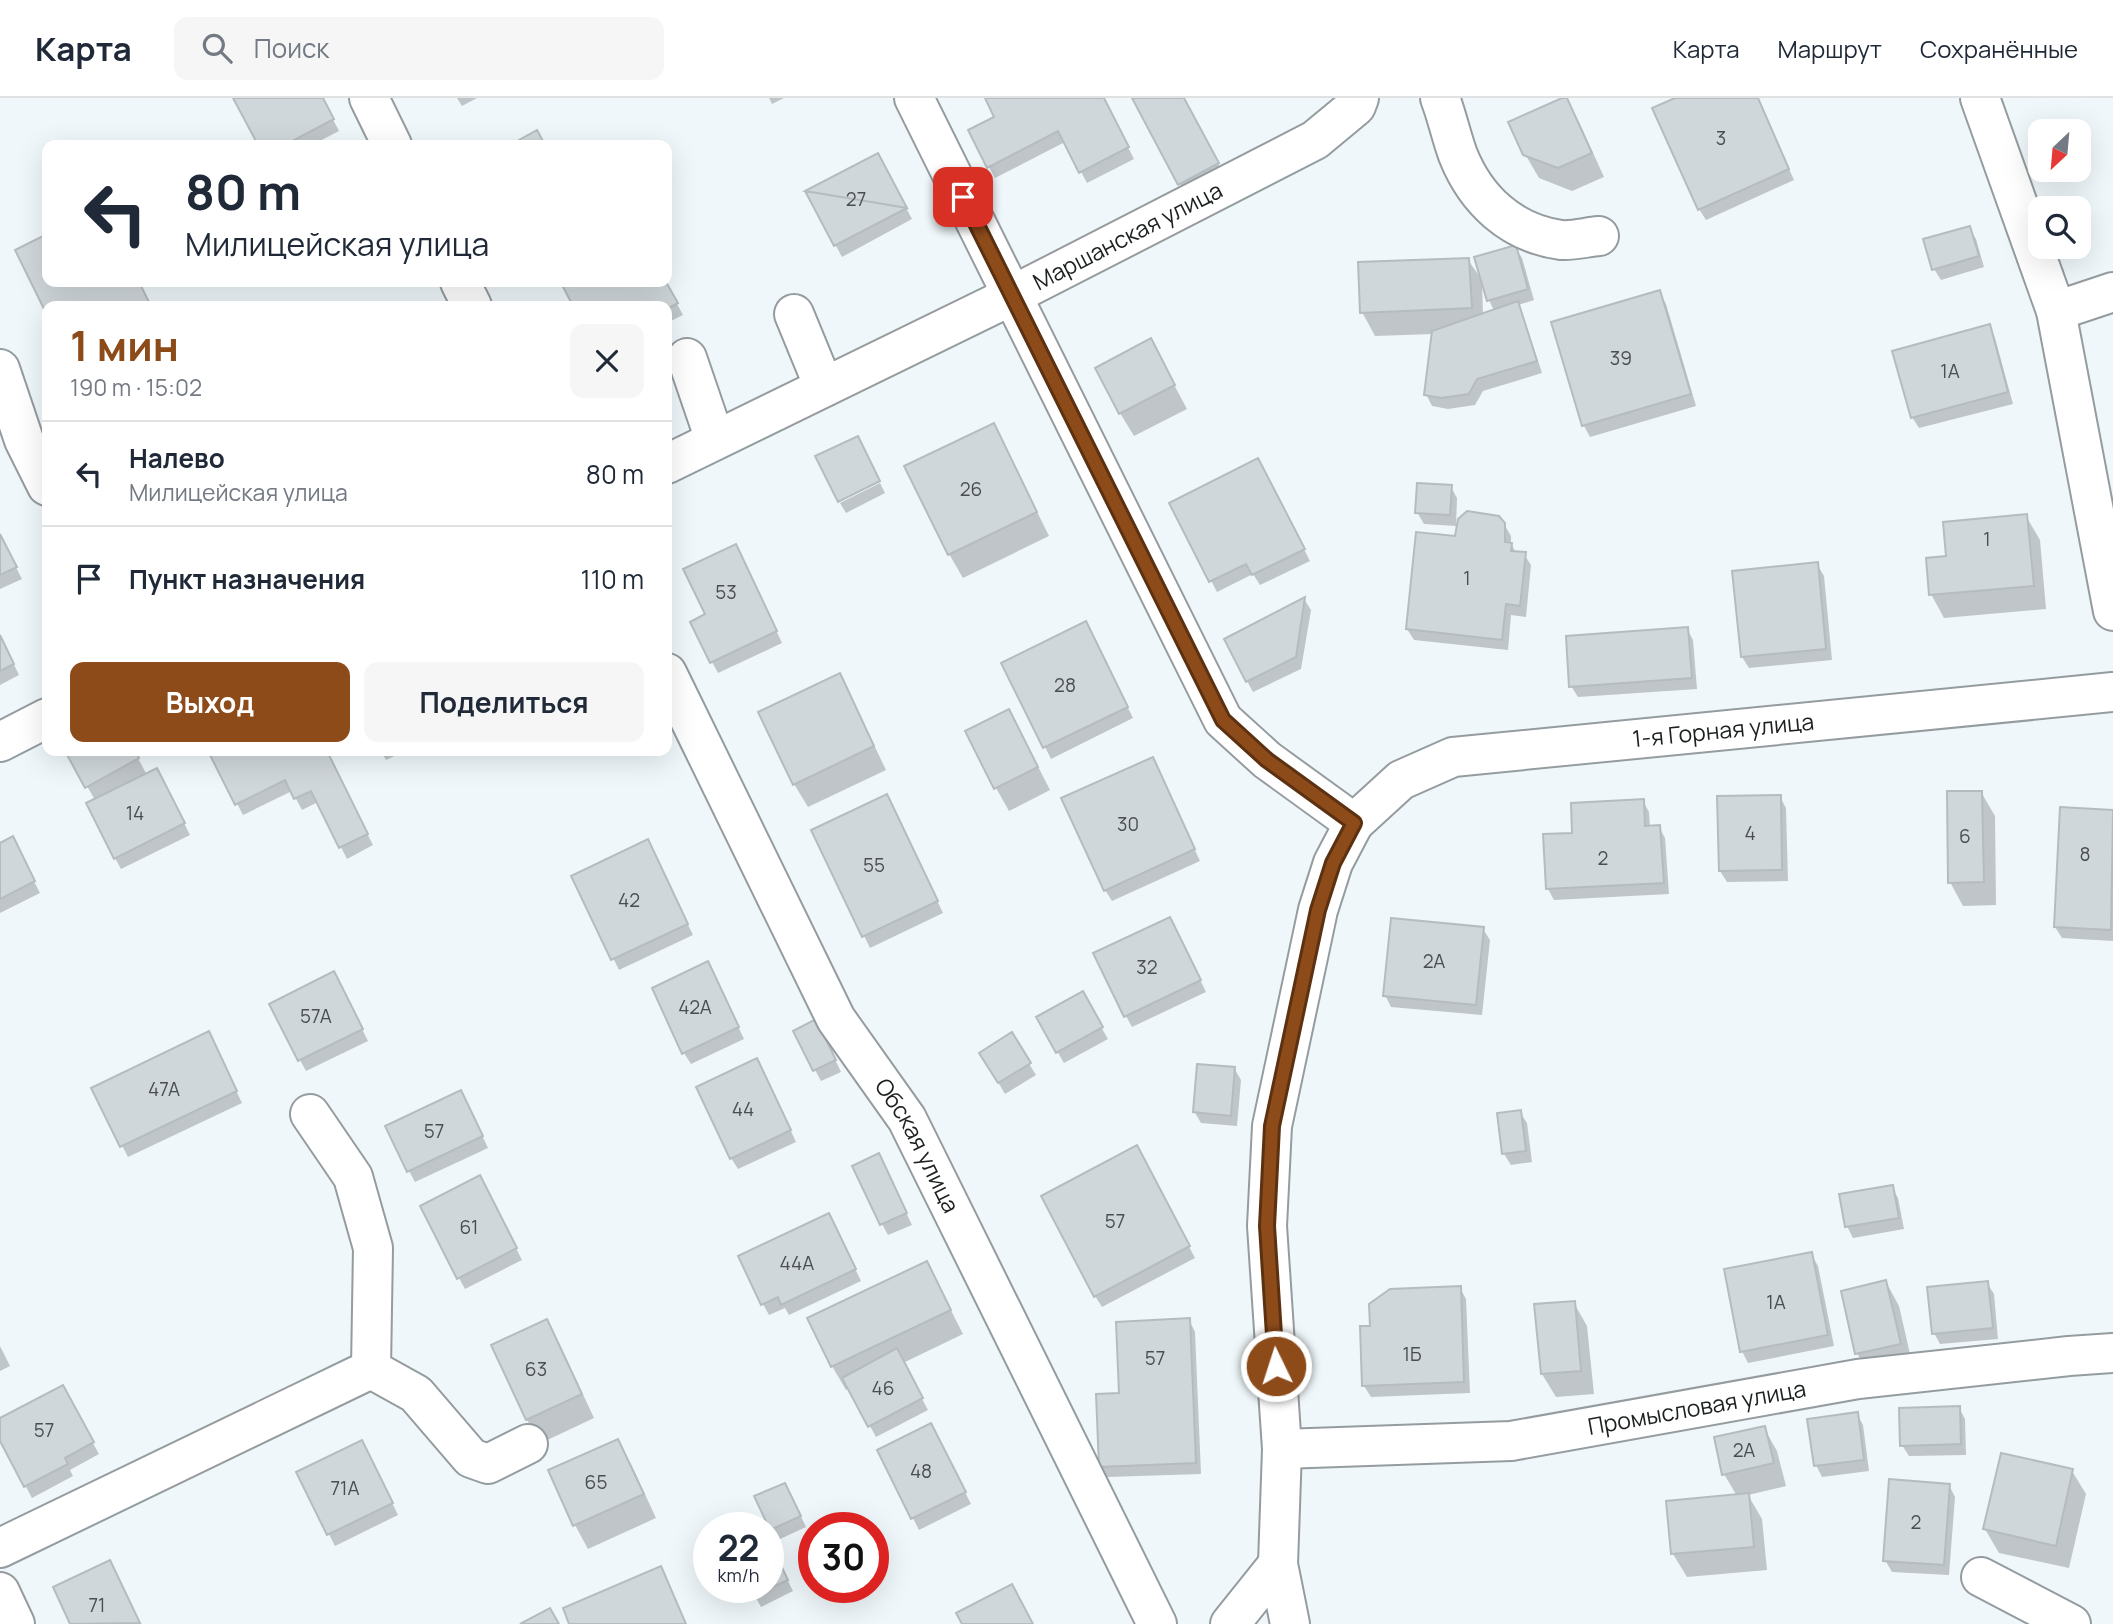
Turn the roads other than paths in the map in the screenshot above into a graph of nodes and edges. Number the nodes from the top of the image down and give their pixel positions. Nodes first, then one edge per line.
1 (369, 98) edge
2 (914, 98) edge
3 (1440, 98) edge
4 (1980, 98) edge
5 (1357, 102) edge
6 (390, 140) edge
7 (1599, 236) dead end
8 (2113, 292) edge
9 (1013, 295) junction
10 (2056, 311) junction
11 (794, 314) dead end
12 (687, 358) dead end
13 (0, 369) edge
14 (824, 387) junction
15 (715, 440) junction
16 (672, 462) edge
17 (42, 476) edge
18 (2113, 611) edge
19 (672, 683) edge
20 (2113, 692) edge
21 (42, 721) edge
22 (0, 742) edge
23 (1354, 823) junction
24 (310, 1114) dead end
25 (2113, 1353) edge
26 (371, 1369) junction
27 (528, 1444) dead end
28 (1282, 1449) junction
29 (0, 1548) edge
30 (1278, 1564) junction
31 (1981, 1577) dead end
32 (0, 1592) edge
33 (15, 1624) edge
34 (1157, 1624) edge
35 (1230, 1624) edge
36 (1290, 1624) edge
37 (2071, 1624) edge

1 - 6 street
2 - 9 street
3 - 7 street
4 - 10 street
5 - 9 street, Маршанская улица
8 - 10 street
9 - 14 street, Маршанская улица
9 - 23 street
10 - 18 street
11 - 14 street
12 - 15 street
13 - 17 street
14 - 15 street, Маршанская улица
15 - 16 street, Маршанская улица
19 - 34 street, Обская улица
20 - 23 street, 1-я Горная улица
21 - 22 street
23 - 28 street, 1-я Горная улица
24 - 26 street
25 - 28 street, Промысловая улица
26 - 27 street
26 - 29 street
28 - 30 street, 1-я Горная улица
30 - 35 street
30 - 36 street, 1-я Горная улица
31 - 37 street
32 - 33 street

